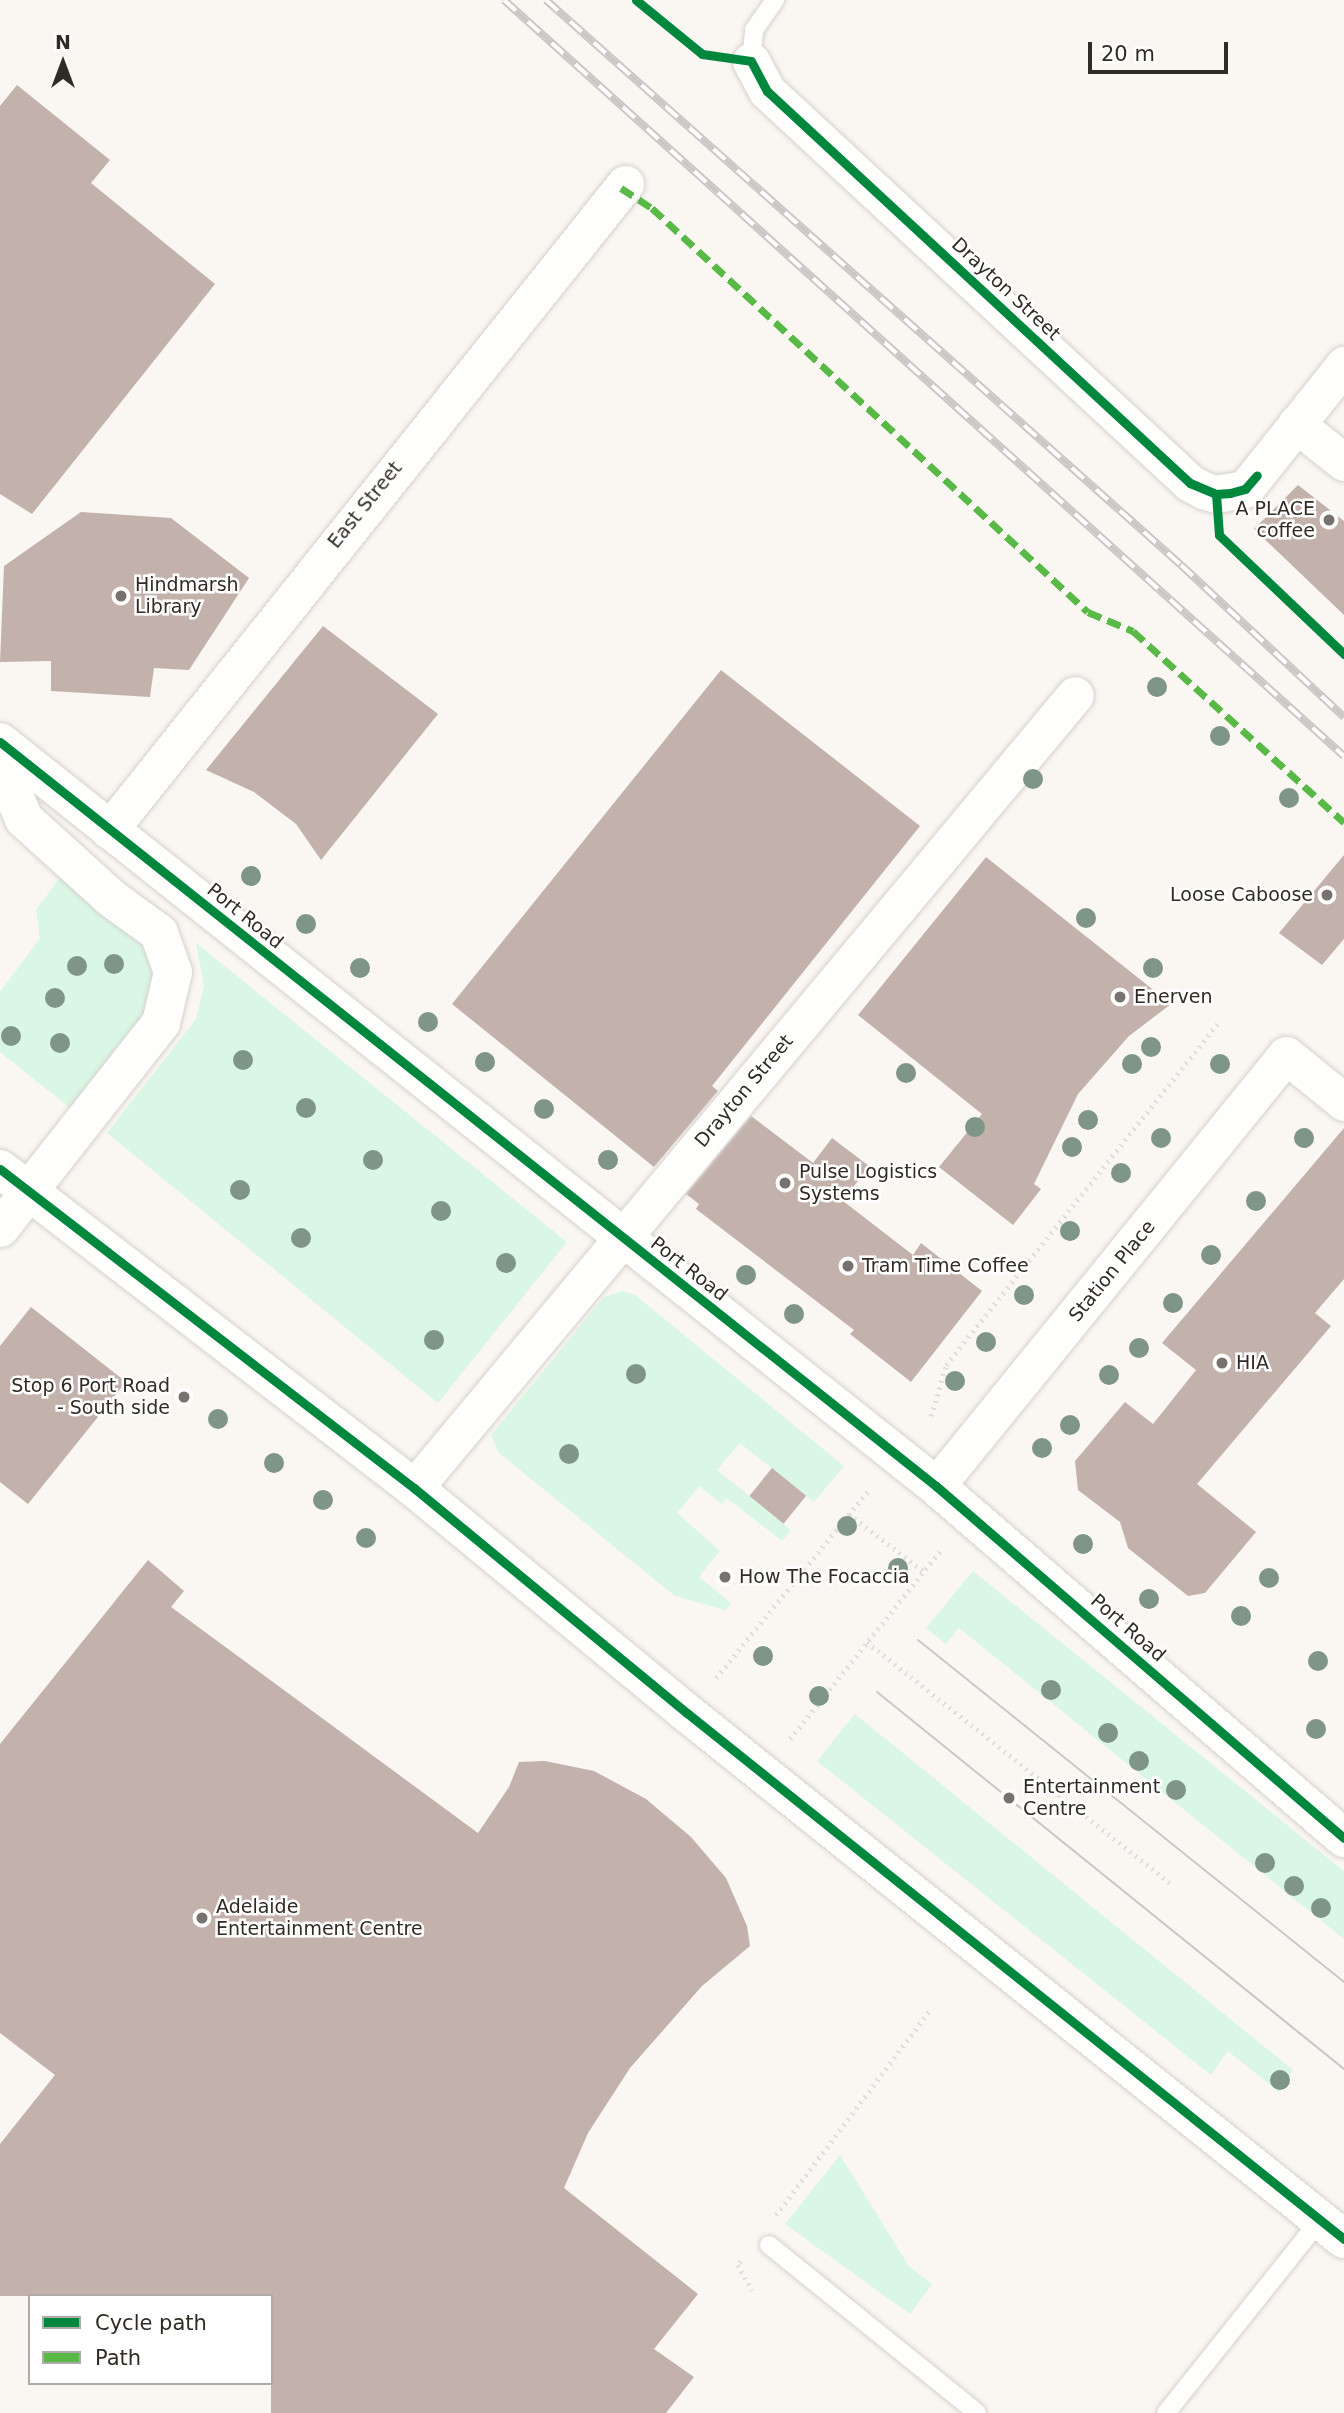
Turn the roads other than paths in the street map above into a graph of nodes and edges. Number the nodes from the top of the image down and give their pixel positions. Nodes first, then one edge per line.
1 (775, 0) edge
2 (751, 61) joint
3 (625, 184) dead end
4 (1344, 365) edge
5 (1296, 424) junction
6 (1344, 462) edge
7 (1075, 695) dead end
8 (0, 742) edge
9 (0, 762) edge
10 (108, 830) junction
11 (1344, 1102) edge
12 (14, 1181) edge
13 (0, 1228) edge
14 (622, 1239) junction
15 (936, 1486) junction
16 (414, 1488) junction
17 (1344, 1838) edge
18 (1332, 2229) edge
19 (769, 2245) dead end
20 (977, 2413) edge
21 (1166, 2413) edge

1 - 2 lane
2 - 5 street, Drayton Street
3 - 10 street, East Street
4 - 5 street, Drayton Street
5 - 6 street
7 - 14 street, Drayton Street
8 - 10 highway, Port Road
9 - 12 highway
10 - 14 highway, Port Road
11 - 15 street, Station Place
12 - 13 street
12 - 16 highway
14 - 15 highway, Port Road
14 - 16 street, Drayton Street
15 - 17 highway, Port Road
16 - 18 highway
18 - 21 lane
19 - 20 lane

